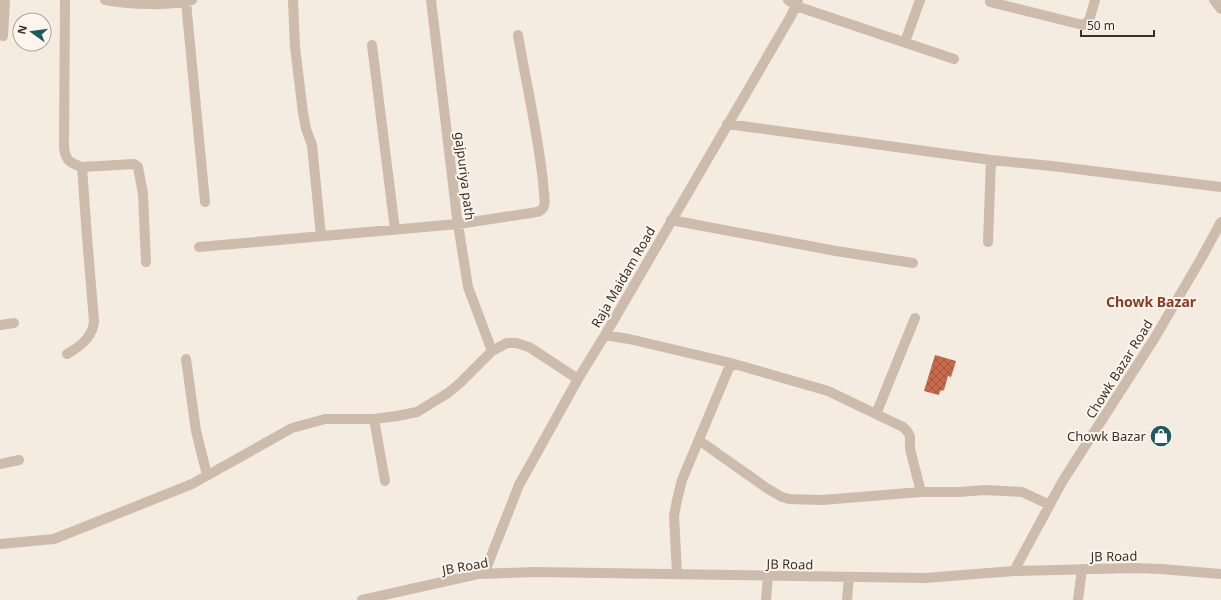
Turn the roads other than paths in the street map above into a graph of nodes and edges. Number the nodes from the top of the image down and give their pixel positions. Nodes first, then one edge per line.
1 (5, 0) edge
2 (65, 0) edge
3 (105, 0) edge
4 (293, 0) edge
5 (431, 0) edge
6 (920, 0) edge
7 (1095, 0) edge
8 (1214, 0) edge
9 (189, 1) edge
10 (794, 2) edge
11 (990, 2) dead end
12 (1221, 9) edge
13 (518, 35) dead end
14 (3, 36) dead end
15 (905, 42) junction
16 (372, 44) dead end
17 (954, 59) dead end
18 (727, 124) junction
19 (991, 160) junction
20 (82, 167) junction
21 (1221, 187) edge
22 (205, 202) dead end
23 (671, 220) junction
24 (1221, 222) edge
25 (458, 224) junction
26 (395, 230) junction
27 (321, 236) junction
28 (988, 242) dead end
29 (199, 248) dead end
30 (146, 262) dead end
31 (913, 263) dead end
32 (915, 318) dead end
33 (14, 323) dead end
34 (0, 325) edge
35 (605, 335) junction
36 (492, 351) junction
37 (67, 354) dead end
38 (186, 360) dead end
39 (731, 363) junction
40 (578, 379) junction
41 (876, 414) junction
42 (374, 419) junction
43 (700, 441) junction
44 (19, 460) dead end
45 (0, 464) edge
46 (207, 475) junction
47 (385, 481) dead end
48 (921, 492) junction
49 (1050, 505) junction
50 (0, 544) edge
51 (1082, 569) junction
52 (1014, 571) junction
53 (677, 573) junction
54 (484, 574) junction
55 (1221, 574) edge
56 (768, 576) junction
57 (849, 578) junction
58 (363, 600) edge
59 (766, 600) edge
60 (847, 600) edge
61 (1078, 600) edge

1 - 14 street
2 - 20 street
3 - 9 street
4 - 27 street
5 - 25 street, gajpuriya path
6 - 15 street
7 - 11 street
8 - 12 street
9 - 22 street
10 - 15 street
10 - 18 street, Raja Maidam Road
13 - 25 street
15 - 17 street
16 - 26 street
18 - 19 street
18 - 23 street, Raja Maidam Road
19 - 21 street
19 - 28 street
20 - 30 street
20 - 37 street
23 - 31 street
23 - 35 street, Raja Maidam Road
24 - 49 street, Chowk Bazar Road
25 - 26 street
25 - 36 street, gajpuriya path
26 - 27 street
27 - 29 street
32 - 41 street
33 - 34 street
35 - 39 street
35 - 40 street, Raja Maidam Road
36 - 40 street
36 - 42 street
38 - 46 street
39 - 41 street
39 - 43 street
40 - 54 street, Raja Maidam Road
41 - 48 street
42 - 46 street
42 - 47 street
43 - 48 street
43 - 53 street
44 - 45 street
46 - 50 street
48 - 49 street
49 - 52 street, Chowk Bazar Road
51 - 52 street, JB Road
51 - 55 street, JB Road
51 - 61 street
52 - 57 street, JB Road
53 - 54 street, JB Road
53 - 56 street, JB Road
54 - 58 street, JB Road
56 - 57 street, JB Road
56 - 59 street
57 - 60 street

